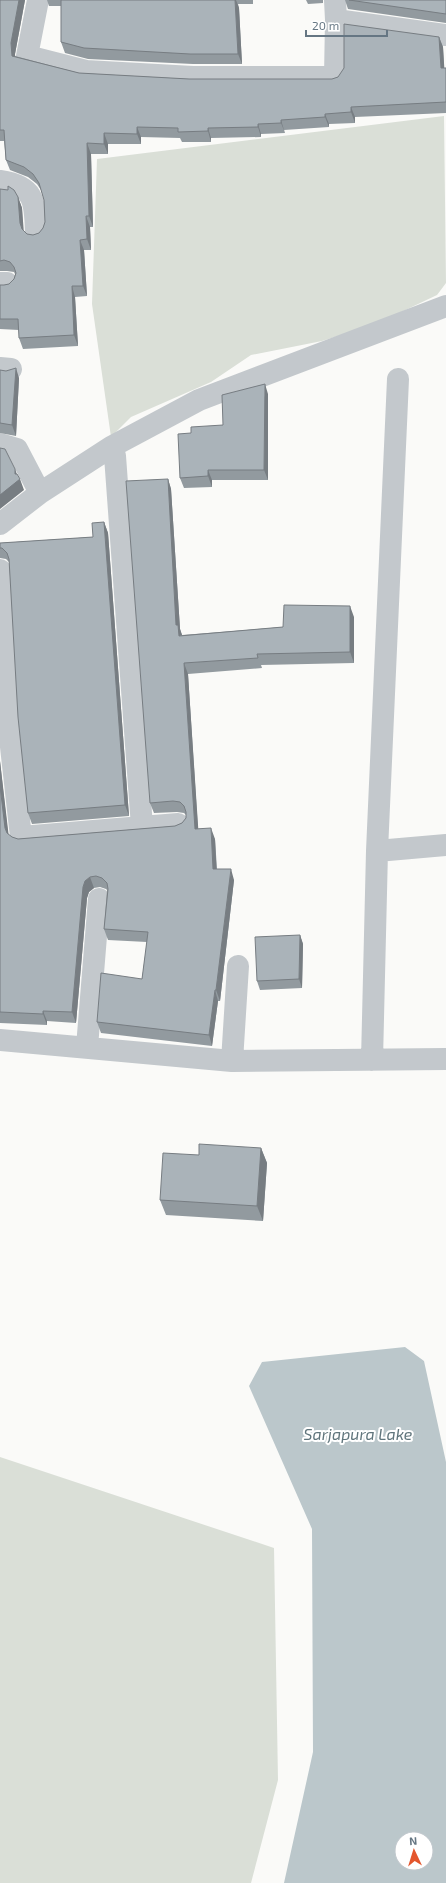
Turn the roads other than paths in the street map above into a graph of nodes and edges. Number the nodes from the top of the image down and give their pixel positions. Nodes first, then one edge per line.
1 (38, 0) edge
2 (336, 10) edge
3 (446, 35) edge
4 (0, 181) edge
5 (36, 233) edge
6 (446, 306) edge
7 (398, 379) dead end
8 (0, 444) edge
9 (111, 447) junction
10 (40, 493) junction
11 (0, 524) edge
12 (0, 570) edge
13 (5, 730) edge
14 (178, 824) edge
15 (142, 826) junction
16 (446, 845) edge
17 (377, 851) junction
18 (98, 899) dead end
19 (238, 966) dead end
20 (0, 1040) edge
21 (87, 1047) junction
22 (446, 1058) edge
23 (372, 1060) junction
24 (232, 1061) junction

1 - 2 street
2 - 3 street
4 - 5 street
6 - 9 street
7 - 17 street
8 - 10 street
9 - 10 street
9 - 15 street
10 - 11 street
12 - 13 street
13 - 15 street
14 - 15 street
16 - 17 street
17 - 23 street
18 - 21 street
19 - 24 street
20 - 21 street
21 - 24 street
22 - 23 street
23 - 24 street

